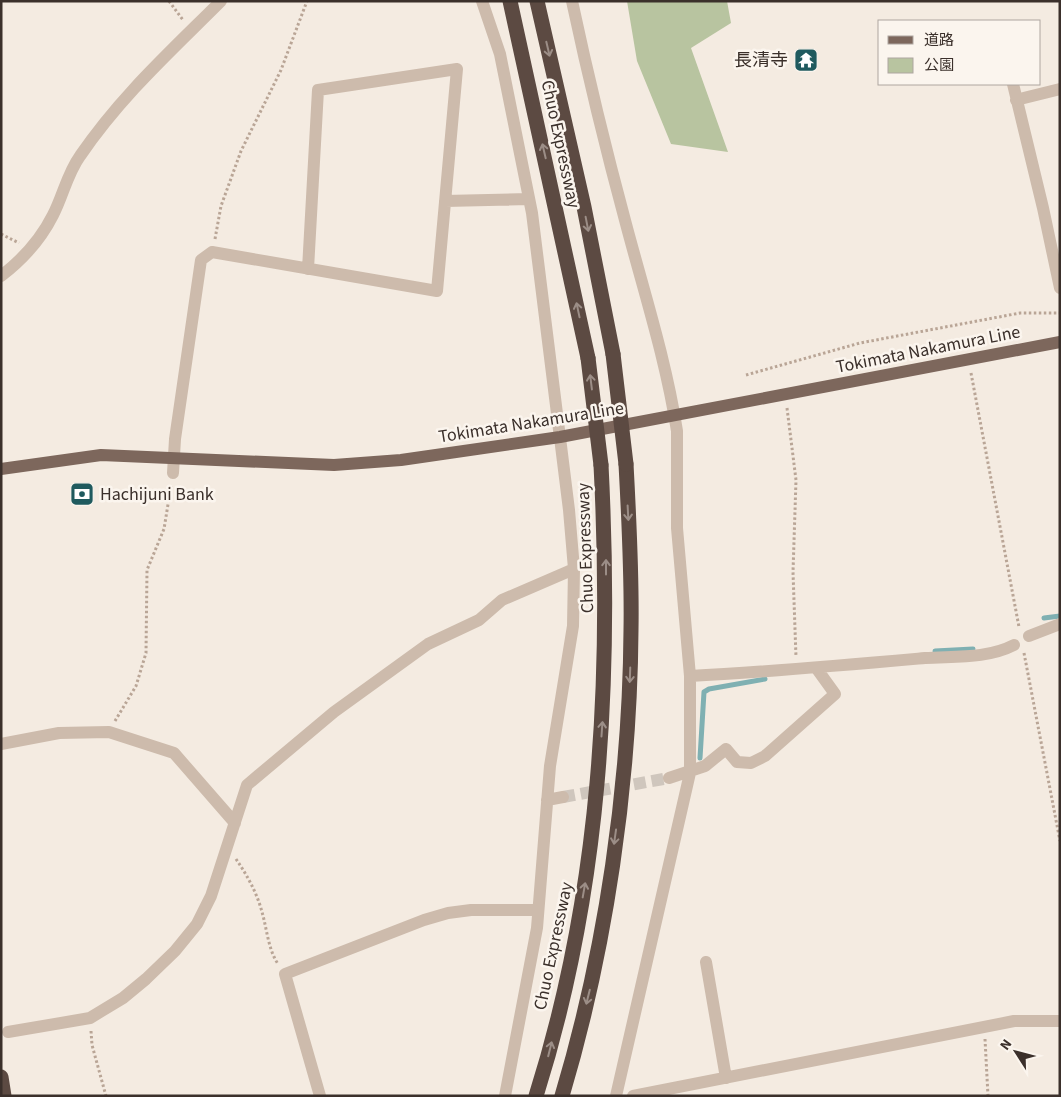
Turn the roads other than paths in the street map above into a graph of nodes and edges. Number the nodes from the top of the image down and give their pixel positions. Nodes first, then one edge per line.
1 (221, 1) edge
2 (482, 1) edge
3 (510, 1) edge
4 (537, 1) edge
5 (572, 1) edge
6 (1012, 85) edge
7 (1060, 90) edge
8 (1016, 100) junction
9 (529, 199) junction
10 (445, 201) junction
11 (308, 269) junction
12 (1, 276) edge
13 (1060, 288) edge
14 (1060, 342) edge
15 (674, 416) junction
16 (560, 437) junction
17 (174, 458) junction
18 (1, 469) edge
19 (173, 473) road end
20 (574, 569) junction
21 (1060, 624) edge
22 (817, 669) junction
23 (690, 676) junction
24 (1, 744) edge
25 (690, 773) junction
26 (669, 778) tunnel mouth
27 (563, 797) tunnel mouth
28 (547, 800) junction
29 (235, 823) junction
30 (537, 910) junction
31 (706, 962) dead end
32 (1060, 1020) edge
33 (8, 1032) dead end
34 (1, 1077) edge
35 (726, 1078) junction
36 (4, 1096) edge
37 (320, 1096) edge
38 (504, 1096) edge
39 (536, 1096) edge
40 (562, 1096) edge
41 (616, 1096) edge
42 (633, 1096) edge

1 - 12 street
2 - 9 street
39 -> 3 highway, Chuo Expressway, bridge
4 -> 40 highway, Chuo Expressway, bridge
5 - 15 street
6 - 8 street
7 - 8 street
8 - 13 street
9 - 10 street
9 - 16 street
10 - 11 street
10 - 11 street
11 - 17 street
14 - 15 main road, Tokimata Nakamura Line
15 - 16 main road, Tokimata Nakamura Line
15 - 23 street
16 - 17 main road, Tokimata Nakamura Line
16 - 20 street
17 - 18 main road, Tokimata Nakamura Line
17 - 19 street
20 - 28 street
20 - 29 street
21 - 22 street
22 - 23 street
22 - 25 street
23 - 25 street
24 - 29 street
25 - 26 street
25 - 41 street
27 - 28 street
28 - 30 street
29 - 33 street
30 - 37 street
30 - 38 street
31 - 35 street
32 - 35 street
34 - 36 highway
35 - 42 street

